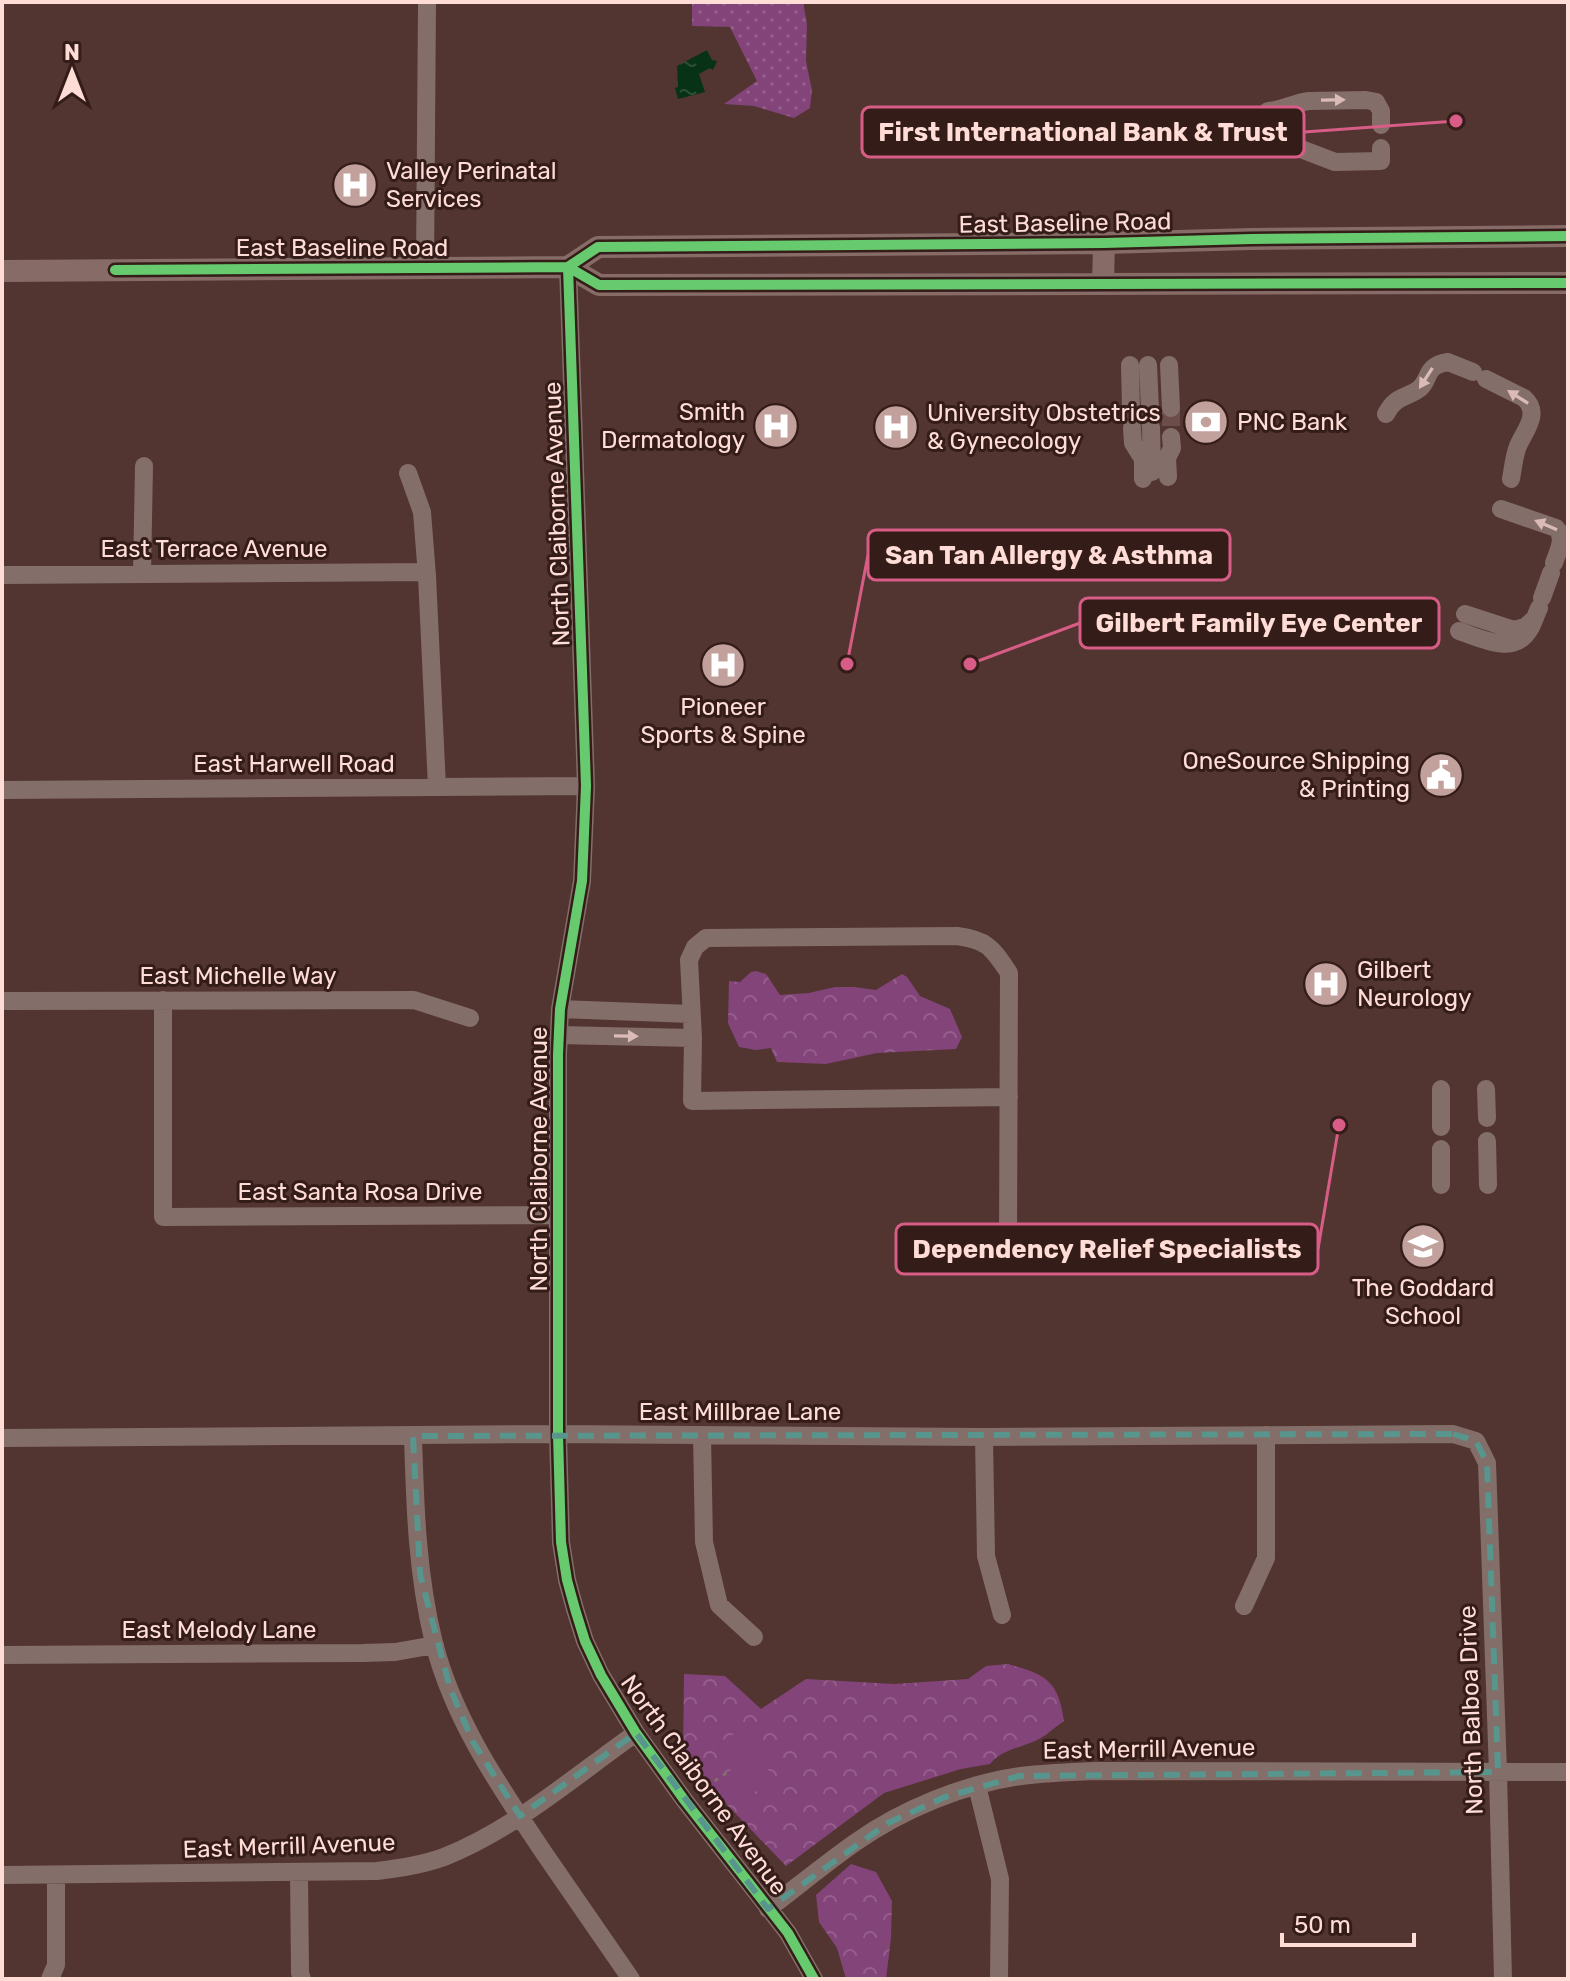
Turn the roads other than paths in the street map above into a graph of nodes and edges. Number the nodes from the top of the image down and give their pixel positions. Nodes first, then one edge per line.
1 (427, 2) edge
2 (1268, 111) dead end
3 (1381, 125) dead end
4 (1274, 148) dead end
5 (1381, 148) dead end
6 (1568, 236) edge
7 (1104, 243) junction
8 (568, 267) junction
9 (425, 268) junction
10 (2, 271) edge
11 (1568, 283) edge
12 (1103, 284) junction
13 (1386, 414) dead end
14 (1151, 419) junction
15 (144, 466) dead end
16 (408, 473) dead end
17 (1511, 479) dead end
18 (1501, 509) dead end
19 (426, 572) junction
20 (142, 574) junction
21 (2, 575) edge
22 (1462, 623) dead end
23 (586, 786) junction
24 (437, 787) junction
25 (2, 790) edge
26 (163, 1000) junction
27 (2, 1001) edge
28 (560, 1009) junction
29 (691, 1014) junction
30 (470, 1018) dead end
31 (559, 1035) junction
32 (693, 1038) junction
33 (1441, 1089) dead end
34 (1486, 1089) dead end
35 (1009, 1097) junction
36 (1487, 1118) dead end
37 (1441, 1127) dead end
38 (1487, 1141) dead end
39 (1441, 1149) dead end
40 (1441, 1185) dead end
41 (1488, 1185) dead end
42 (558, 1215) junction
43 (1008, 1243) dead end
44 (558, 1434) junction
45 (702, 1435) junction
46 (1266, 1435) junction
47 (413, 1436) junction
48 (984, 1437) junction
49 (2, 1438) edge
50 (1476, 1441) joint
51 (1244, 1606) dead end
52 (1002, 1615) dead end
53 (754, 1637) dead end
54 (435, 1645) junction
55 (2, 1655) edge
56 (636, 1733) junction
57 (1498, 1772) junction
58 (1568, 1772) edge
59 (977, 1786) junction
60 (520, 1816) junction
61 (299, 1872) junction
62 (2, 1875) edge
63 (56, 1875) junction
64 (768, 1909) junction
65 (50, 1979) edge
66 (302, 1979) edge
67 (631, 1979) edge
68 (814, 1979) edge
69 (999, 1979) edge
70 (1503, 1979) edge

1 - 9 street
2 -> 3 street
4 - 5 street
6 - 7 main road, East Baseline Road
7 - 8 main road, East Baseline Road
7 - 12 main road
8 - 9 main road, East Baseline Road
8 - 12 main road, East Baseline Road
8 - 23 street, North Claiborne Avenue
9 - 10 main road, East Baseline Road
11 - 12 main road, East Baseline Road
17 -> 13 street
14 - 14 street
14 - 14 street
15 - 20 street
16 - 19 street
22 -> 18 street
19 - 20 street, East Terrace Avenue
19 - 24 street
20 - 21 street, East Terrace Avenue
23 - 24 street, East Harwell Road
23 - 28 street, North Claiborne Avenue
24 - 25 street, East Harwell Road
26 - 27 street, East Michelle Way
26 - 30 street, East Michelle Way
26 - 42 street, East Santa Rosa Drive
28 - 29 street
28 - 31 street, North Claiborne Avenue
29 - 32 street
29 - 35 street
31 -> 32 street
31 - 42 street, North Claiborne Avenue
32 - 35 street
33 - 37 street
34 - 36 street
35 - 43 street
38 - 41 street
39 - 40 street
42 - 44 street, North Claiborne Avenue
44 - 45 street, East Millbrae Lane
44 - 47 street, East Millbrae Lane
44 - 56 street, North Claiborne Avenue
45 - 48 street, East Millbrae Lane
45 - 53 street
46 - 48 street, East Millbrae Lane
46 - 50 street, East Millbrae Lane
46 - 51 street
47 - 49 street, East Millbrae Lane
47 - 54 street
48 - 52 street
50 - 57 street, North Balboa Drive
54 - 55 street, East Melody Lane
54 - 60 street
56 - 60 street, East Merrill Avenue
56 - 64 street, North Claiborne Avenue
57 - 58 street, East Merrill Avenue
57 - 59 street, East Merrill Avenue
57 - 70 street, North Balboa Drive
59 - 64 street, East Merrill Avenue
59 - 69 street
60 - 61 street, East Merrill Avenue
60 - 67 street
61 - 63 street, East Merrill Avenue
61 - 66 street
62 - 63 street, East Merrill Avenue
63 - 65 street
64 - 68 street, North Claiborne Avenue

